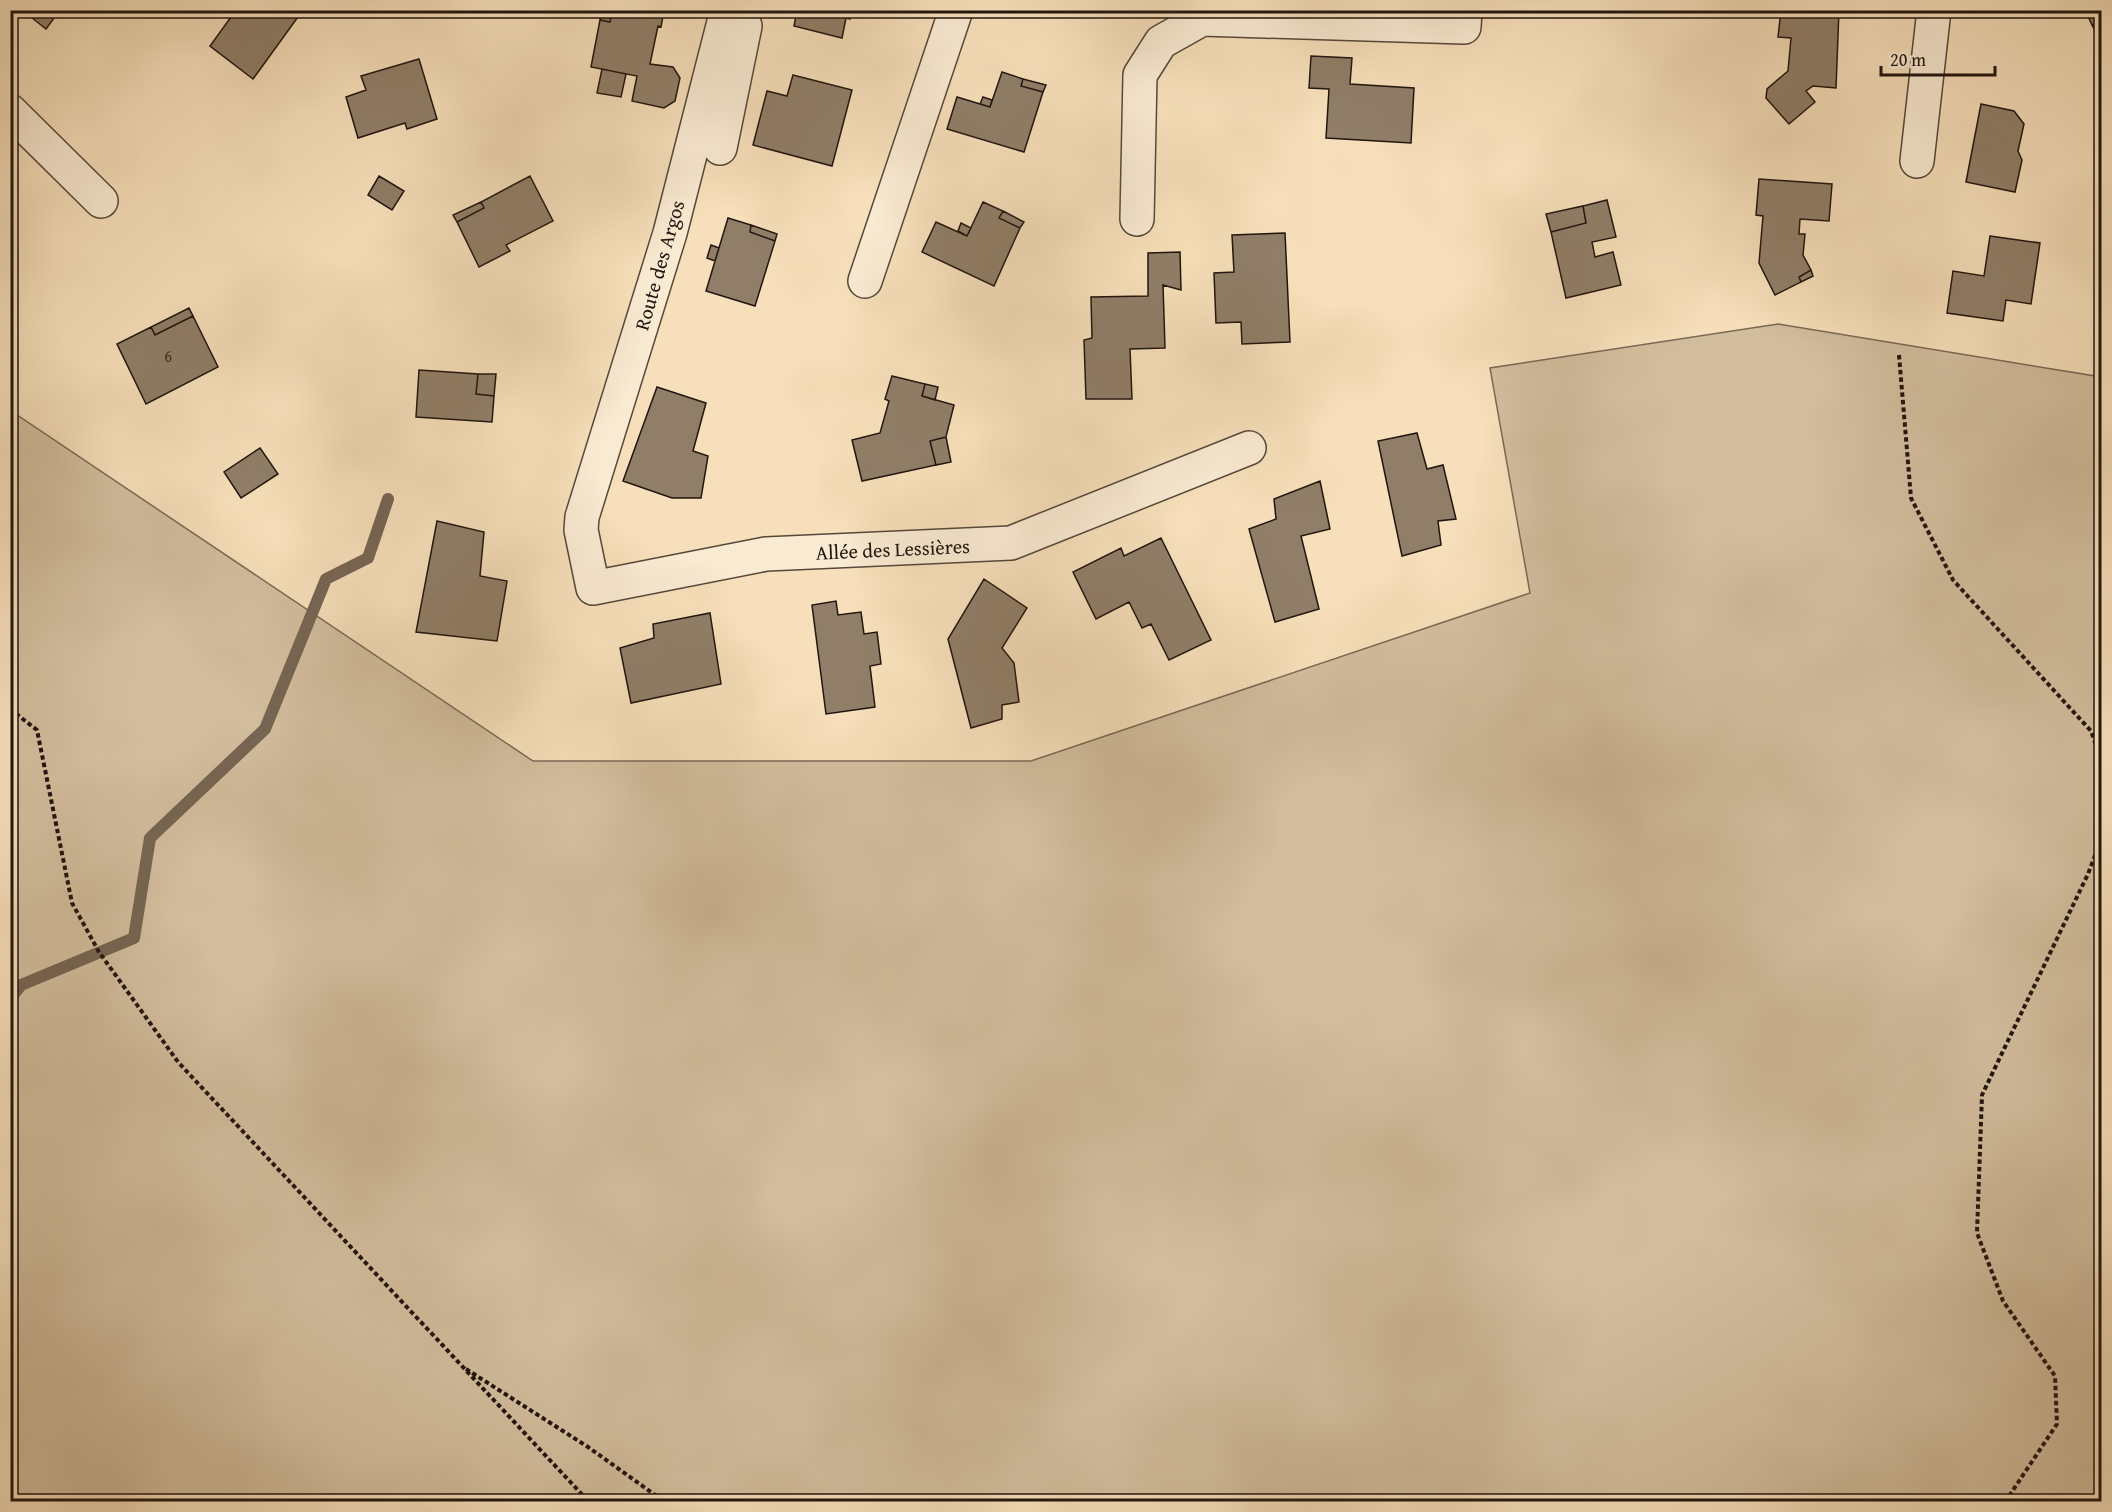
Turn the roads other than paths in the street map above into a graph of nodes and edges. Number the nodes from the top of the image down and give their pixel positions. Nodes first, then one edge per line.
1 (727, 10) edge
2 (748, 10) edge
3 (956, 10) edge
4 (1465, 10) edge
5 (1934, 10) edge
6 (10, 111) edge
7 (720, 148) dead end
8 (1917, 161) dead end
9 (101, 201) dead end
10 (1137, 219) dead end
11 (865, 281) dead end
12 (1249, 448) dead end
13 (582, 517) joint

1 - 13 street, Route des Argos
2 - 7 street
3 - 11 street
4 - 10 street
5 - 8 street
6 - 9 street
12 - 13 street, Allée des Lessières

